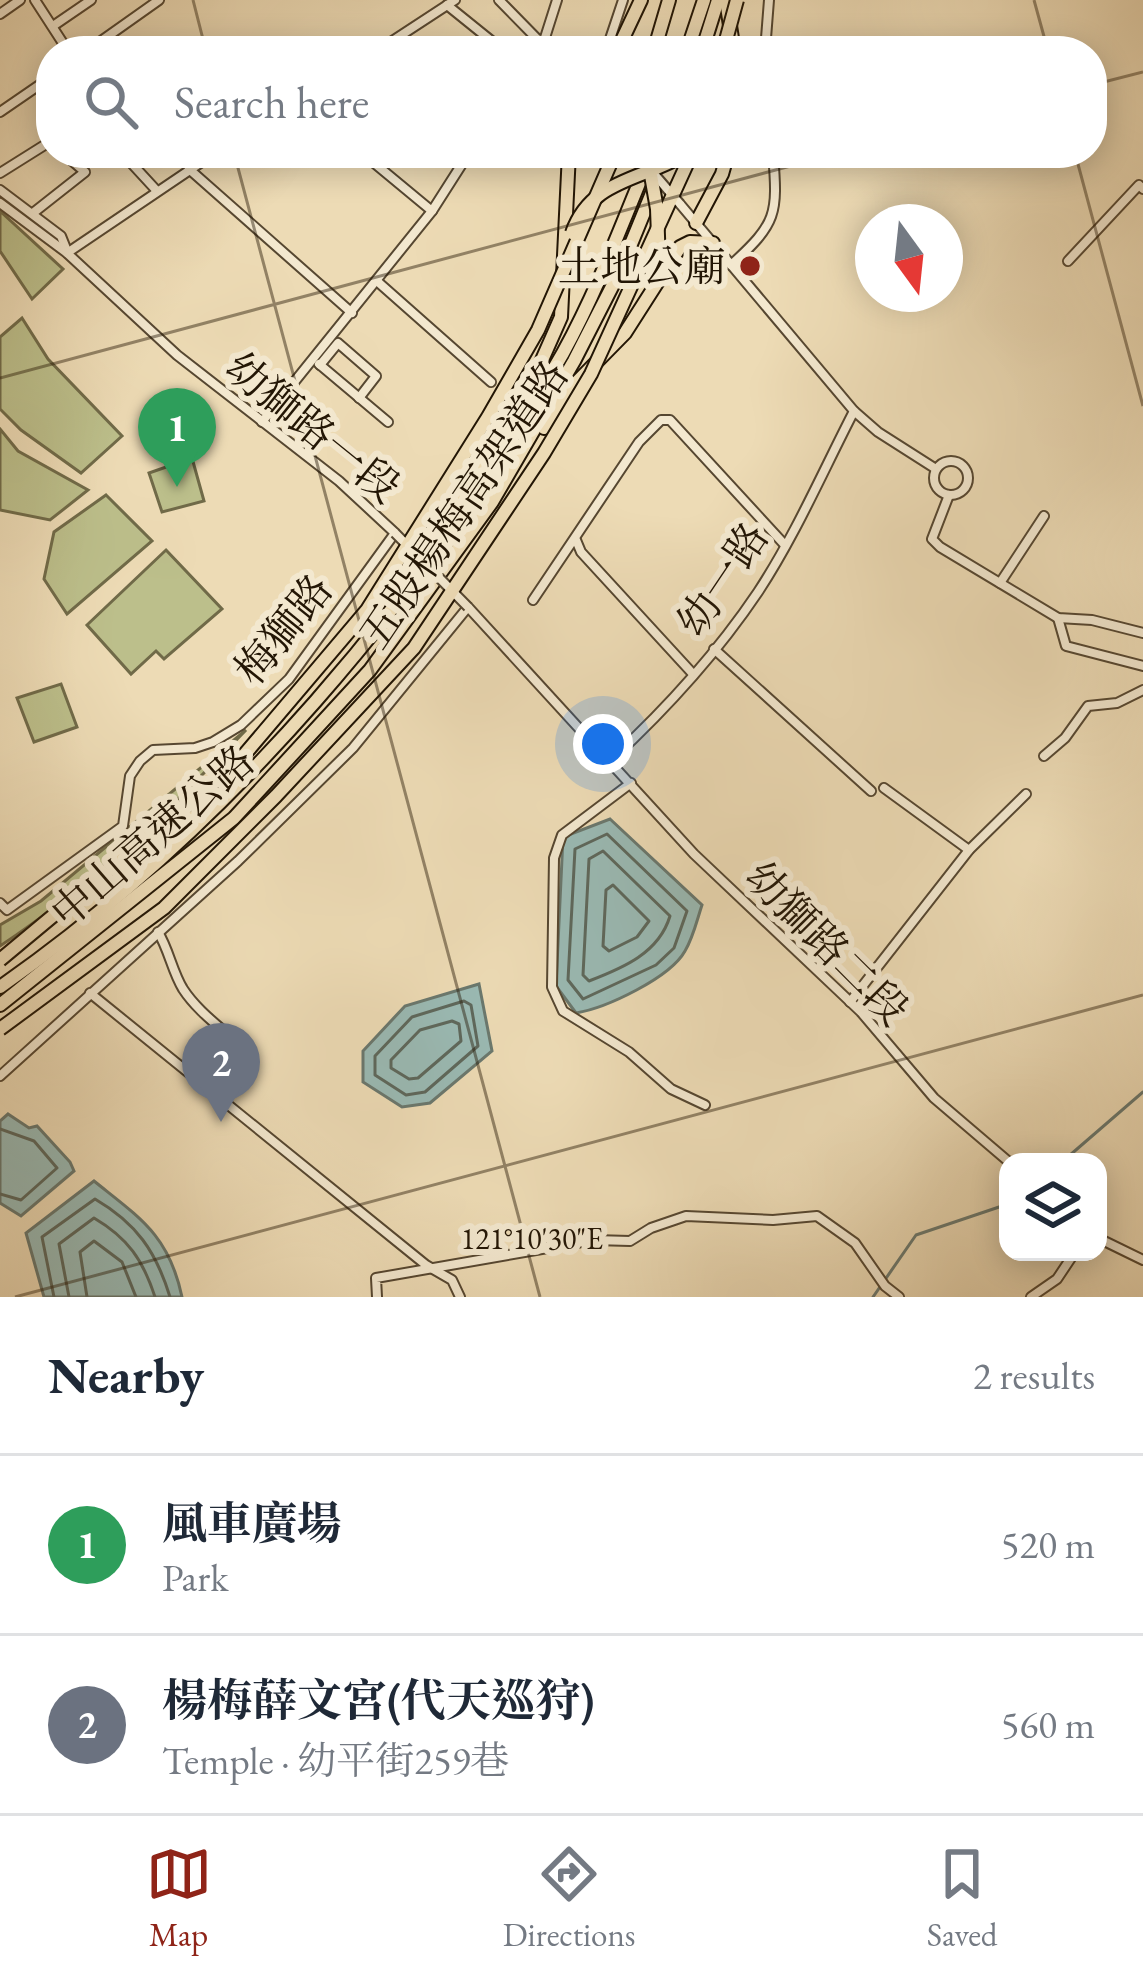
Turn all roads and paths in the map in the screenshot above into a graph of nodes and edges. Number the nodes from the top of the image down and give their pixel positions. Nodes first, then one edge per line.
1 (20, 0) edge
2 (35, 0) edge
3 (91, 0) edge
4 (159, 0) edge
5 (499, 0) edge
6 (557, 0) edge
7 (623, 0) edge
8 (640, 0) edge
9 (669, 0) edge
10 (704, 0) edge
11 (722, 0) edge
12 (737, 0) edge
13 (769, 0) edge
14 (451, 3) edge
15 (0, 14) edge
16 (632, 22) junction
17 (53, 26) junction
18 (59, 36) edge
19 (107, 36) edge
20 (400, 36) edge
21 (488, 36) edge
22 (535, 36) edge
23 (547, 36) edge
24 (611, 36) edge
25 (625, 36) edge
26 (633, 36) edge
27 (658, 36) edge
28 (691, 36) edge
29 (708, 36) edge
30 (728, 36) edge
31 (730, 36) edge
32 (766, 36) edge
33 (36, 91) edge
34 (0, 112) edge
35 (36, 151) edge
36 (80, 168) edge
37 (136, 168) edge
38 (380, 168) edge
39 (459, 168) edge
40 (569, 168) edge
41 (608, 168) edge
42 (643, 168) edge
43 (656, 168) edge
44 (662, 168) edge
45 (683, 168) edge
46 (724, 168) edge
47 (774, 168) edge
48 (189, 169) joint
49 (651, 170) junction
50 (0, 173) edge
51 (1141, 187) edge
52 (0, 190) edge
53 (157, 190) junction
54 (0, 203) edge
55 (432, 211) junction
56 (33, 213) junction
57 (696, 223) junction
58 (713, 243) junction
59 (566, 251) junction
60 (67, 253) junction
61 (1068, 261) dead end
62 (731, 265) junction
63 (378, 282) junction
64 (651, 293) junction
65 (352, 313) junction
66 (317, 362) junction
67 (491, 382) dead end
68 (359, 398) junction
69 (854, 411) junction
70 (262, 422) junction
71 (388, 422) dead end
72 (936, 469) junction
73 (487, 478) junction
74 (949, 495) junction
75 (492, 502) junction
76 (1044, 516) dead end
77 (394, 533) junction
78 (576, 540) junction
79 (784, 544) junction
80 (1000, 584) junction
81 (533, 600) dead end
82 (468, 607) junction
83 (1058, 618) junction
84 (1143, 633) edge
85 (714, 649) junction
86 (1143, 666) edge
87 (693, 674) junction
88 (1143, 690) edge
89 (1044, 755) dead end
90 (610, 760) junction
91 (631, 783) junction
92 (884, 788) dead end
93 (871, 791) dead end
94 (1026, 794) dead end
95 (969, 850) junction
96 (0, 903) edge
97 (158, 932) junction
98 (0, 960) edge
99 (0, 987) edge
100 (90, 993) junction
101 (850, 1002) junction
102 (0, 1005) edge
103 (0, 1029) edge
104 (234, 1040) dead end
105 (0, 1076) edge
106 (705, 1105) dead end
107 (999, 1153) edge
108 (1107, 1243) edge
109 (1069, 1261) edge
110 (1143, 1261) edge
111 (437, 1269) junction
112 (376, 1297) edge
113 (460, 1297) edge
114 (899, 1297) edge
115 (1030, 1297) edge

1 - 15 street
2 - 17 street
3 - 17 street
4 - 19 street
5 - 22 street
6 - 23 street
7 - 24 street
8 - 16 highway
9 - 27 highway
10 - 28 highway
11 - 29 highway
11 - 31 highway
12 - 30 highway, bridge
13 - 32 street
14 - 20 street
14 - 21 street
16 - 25 highway
16 - 26 highway
17 - 18 street
33 - 34 street
35 - 50 street
36 - 56 street
37 - 53 street
38 - 55 street
39 - 55 street
40 - 59 highway
41 - 98 highway, 五股楊梅高架道路, bridge
42 - 73 highway, 中山高速公路
43 - 49 highway, bridge
44 - 75 highway, 中山高速公路
45 - 103 highway, 五股楊梅高架道路, bridge
46 - 57 highway
47 - 62 street
48 - 53 street
48 - 65 street
49 - 57 street, bridge
49 - 59 highway, bridge
49 - 64 highway, bridge
51 - 61 street
52 - 56 street, 幼獅路一段
53 - 60 street
54 - 60 street, 幼獅路一段
55 - 63 street
56 - 60 street, 幼獅路一段
57 - 58 street
58 - 62 street
58 - 64 highway
59 - 73 highway
60 - 70 street, 幼獅路一段
62 - 69 street
63 - 65 street
63 - 67 street
64 - 75 highway
65 - 66 street
66 - 68 street
66 - 68 street
66 - 70 street
68 - 71 street
69 - 72 street
69 - 79 street, 幼一路
70 - 77 street, 幼獅路一段
72 - 74 street
72 - 74 street
73 - 99 highway, 中山高速公路
74 - 80 street
75 - 102 highway, 中山高速公路
76 - 80 street
77 - 82 street, 幼獅路一段, bridge
77 - 96 street, 梅獅路
78 - 79 street
78 - 81 street
78 - 87 street
79 - 85 street, 幼一路
80 - 83 street
82 - 90 street, 幼獅路一段
82 - 97 street
83 - 84 street
83 - 86 street
85 - 87 street, 幼一路
85 - 93 street
87 - 90 street, 幼一路
88 - 89 street
90 - 91 street, 幼獅路二段
91 - 101 street, 幼獅路二段
91 - 106 street
92 - 95 street
94 - 95 street
95 - 101 street
97 - 100 street
97 - 104 street
100 - 105 street
100 - 111 street
101 - 107 street, 幼獅路二段
108 - 110 street
109 - 115 street
111 - 112 street
111 - 113 street
111 - 114 street

